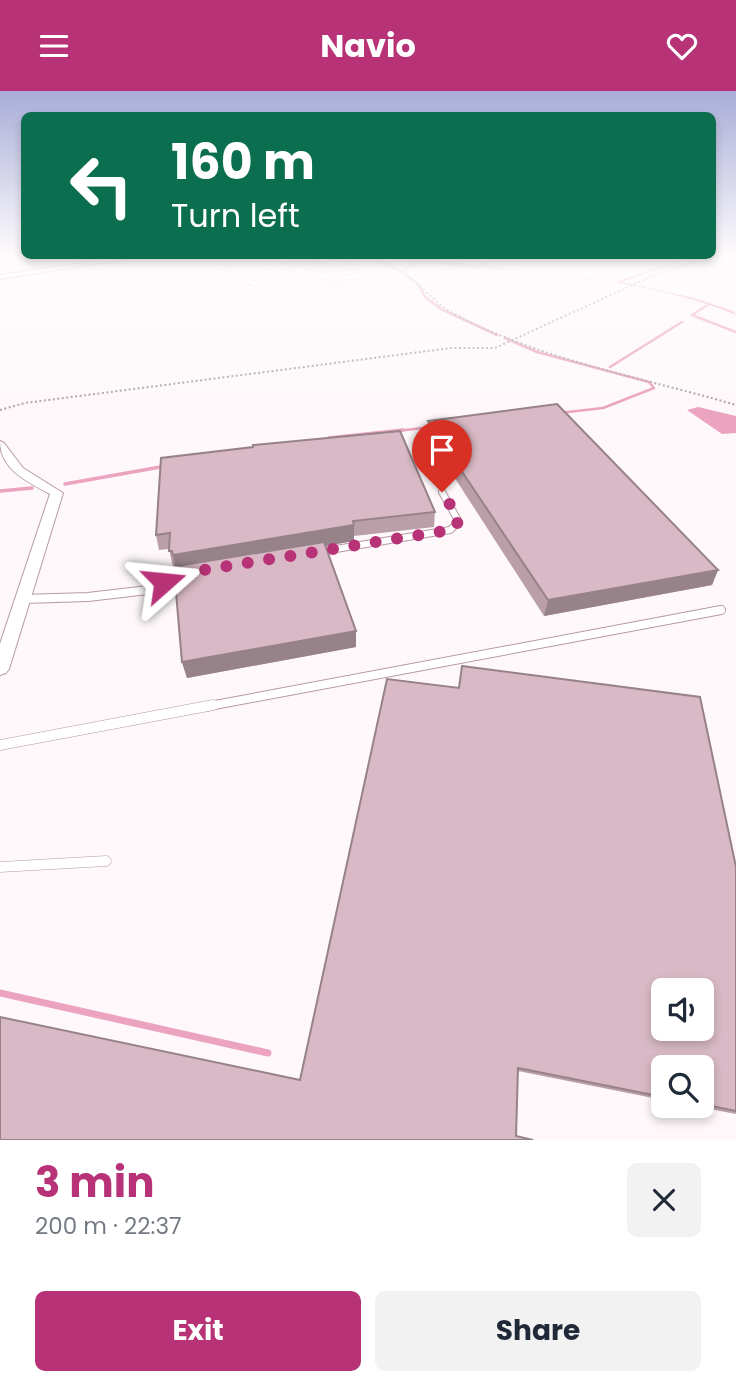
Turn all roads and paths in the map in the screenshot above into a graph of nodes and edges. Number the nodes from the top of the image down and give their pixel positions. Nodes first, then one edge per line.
1 (444, 306) edge
2 (587, 306) edge
3 (511, 341) junction
4 (736, 405) edge
5 (0, 411) edge
6 (0, 445) edge
7 (442, 492) dead end
8 (313, 553) edge
9 (196, 572) edge
10 (23, 599) junction
11 (721, 610) dead end
12 (0, 669) edge
13 (0, 745) edge
14 (106, 861) dead end
15 (0, 867) edge

1 - 3 path
2 - 3 path
3 - 4 path
3 - 5 path
6 - 10 street
7 - 8 lane
9 - 10 lane
10 - 12 street
11 - 13 lane
14 - 15 lane

